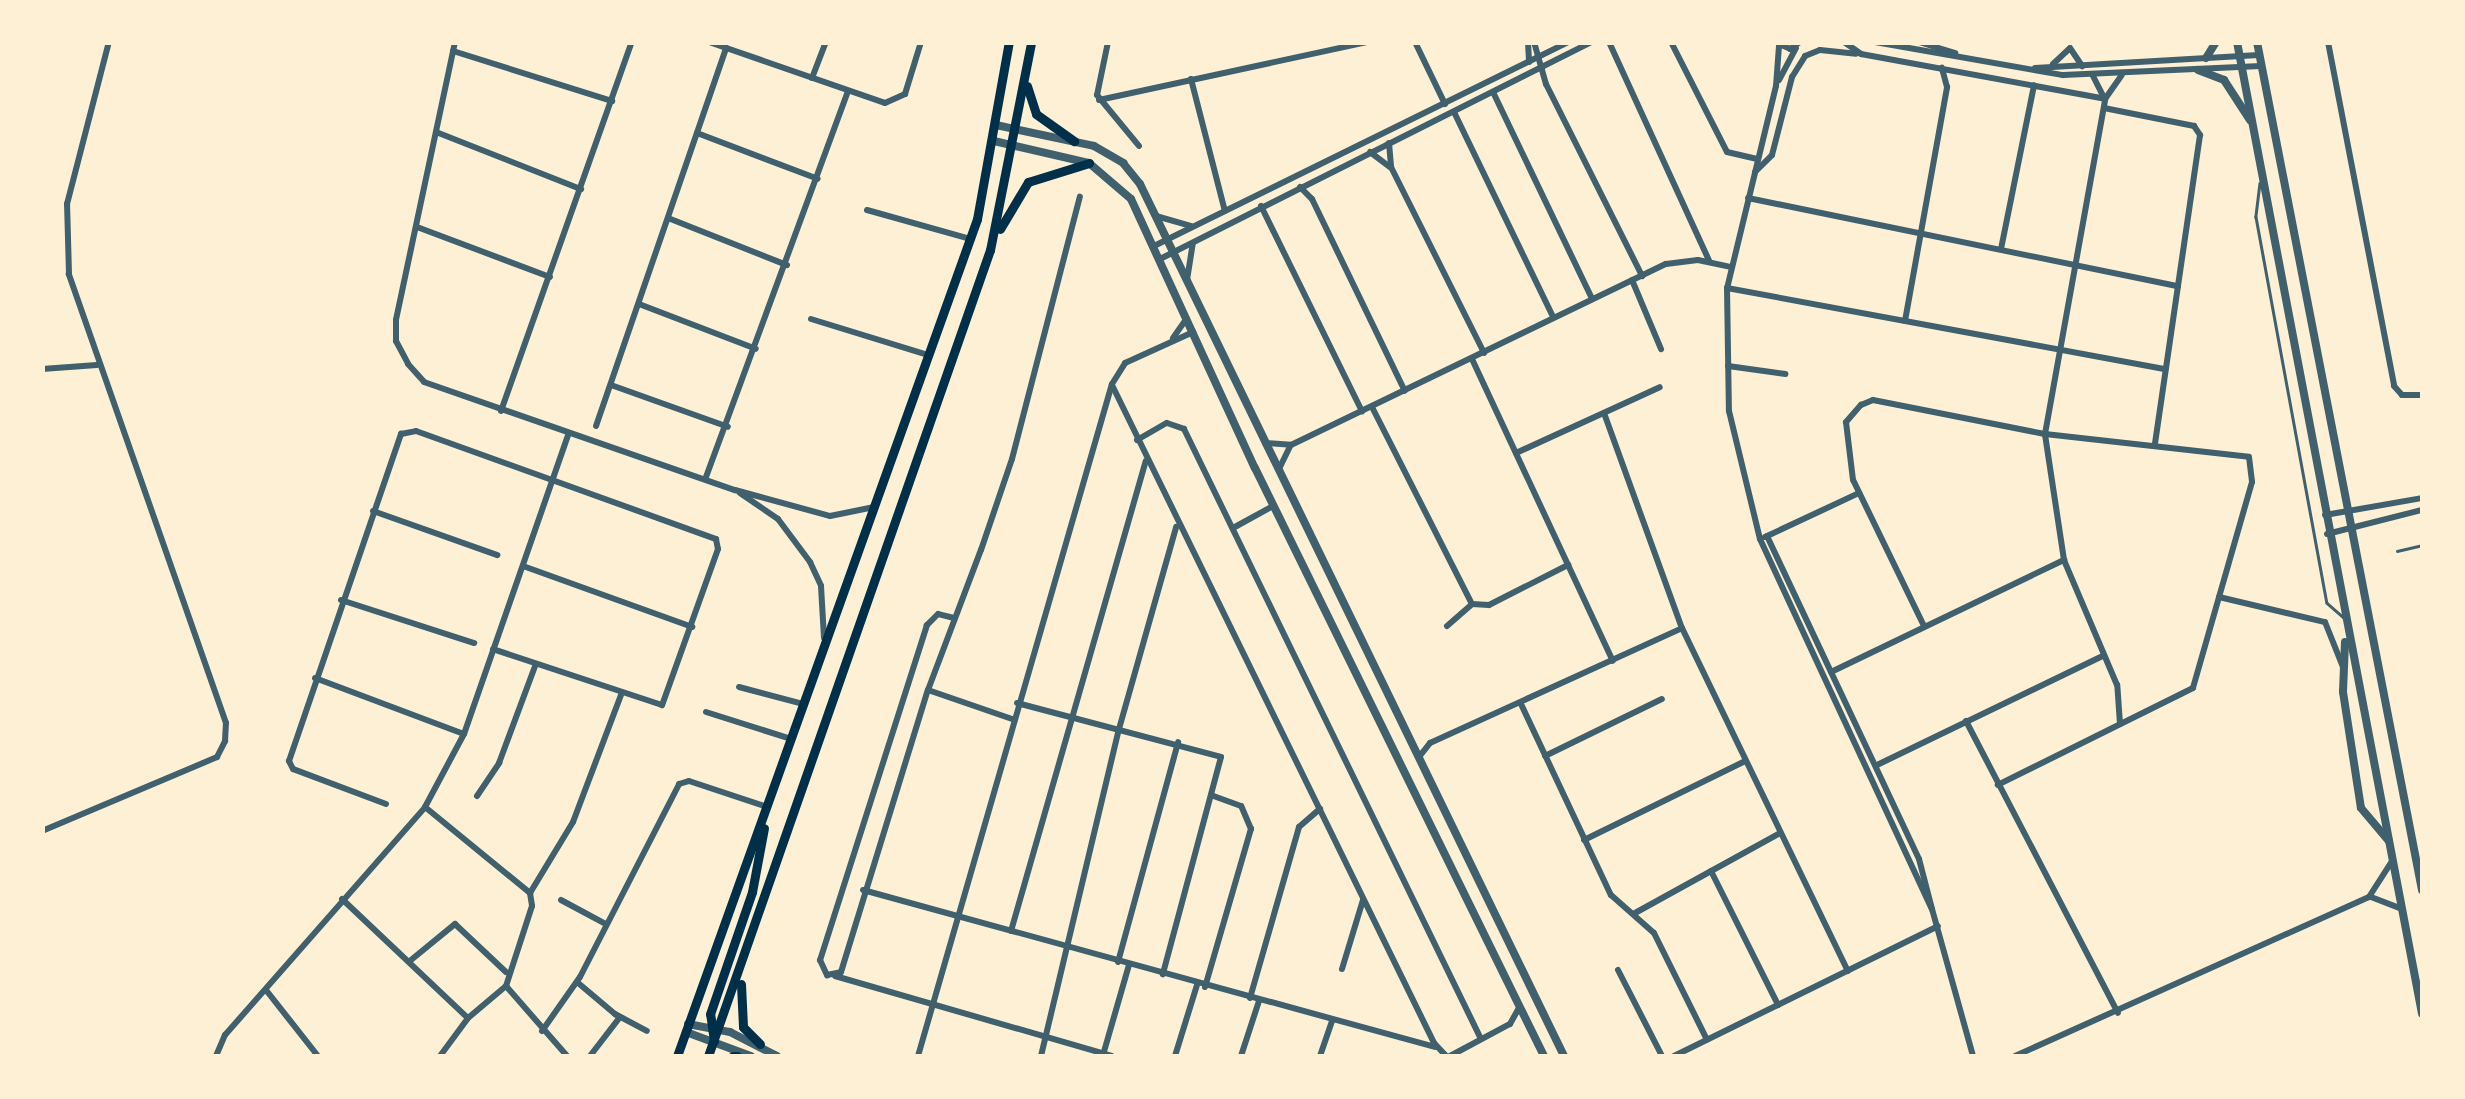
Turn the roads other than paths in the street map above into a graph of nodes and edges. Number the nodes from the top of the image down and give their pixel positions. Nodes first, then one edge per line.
1 (109, 42) edge
2 (632, 42) edge
3 (709, 42) edge
4 (826, 42) edge
5 (921, 42) edge
6 (1008, 42) edge
7 (1031, 42) edge
8 (1108, 42) edge
9 (1367, 42) edge
10 (1415, 42) edge
11 (1531, 42) edge
12 (1568, 42) edge
13 (1592, 42) edge
14 (1609, 42) edge
15 (1671, 42) edge
16 (1844, 42) edge
17 (1875, 42) edge
18 (1919, 42) edge
19 (2216, 42) edge
20 (2236, 42) edge
21 (2257, 42) edge
22 (2328, 42) edge
23 (1779, 44) edge
24 (1799, 44) edge
25 (1894, 44) edge
26 (2071, 45) edge
27 (454, 47) edge
28 (726, 48) junction
29 (1861, 54) junction
30 (1956, 54) junction
31 (2259, 54) junction
32 (1540, 56) junction
33 (2239, 56) junction
34 (2206, 58) junction
35 (1529, 62) junction
36 (2050, 65) junction
37 (1545, 66) junction
38 (2082, 66) junction
39 (2242, 66) junction
40 (2261, 66) junction
41 (1942, 68) junction
42 (2034, 68) junction
43 (2198, 70) junction
44 (1962, 72) junction
45 (1530, 74) junction
46 (2122, 74) junction
47 (2070, 75) junction
48 (2094, 76) junction
49 (812, 78) junction
50 (1025, 78) junction
51 (1191, 79) junction
52 (1546, 84) junction
53 (2034, 84) junction
54 (1776, 86) junction
55 (1947, 88) junction
56 (2050, 88) junction
57 (848, 92) junction
58 (1493, 92) junction
59 (2105, 99) junction
60 (1099, 100) junction
61 (612, 101) junction
62 (1445, 104) junction
63 (2104, 108) junction
64 (1454, 112) junction
65 (2252, 124) junction
66 (996, 126) junction
67 (1018, 130) junction
68 (436, 132) junction
69 (697, 133) junction
70 (994, 140) junction
71 (1074, 141) junction
72 (1389, 143) junction
73 (1014, 145) junction
74 (1139, 146) dead end
75 (1370, 152) junction
76 (1757, 158) junction
77 (1088, 163) junction
78 (1391, 168) junction
79 (1754, 172) junction
80 (2263, 177) junction
81 (818, 179) junction
82 (1299, 187) junction
83 (580, 189) junction
84 (1080, 197) dead end
85 (1748, 198) junction
86 (1261, 206) junction
87 (867, 210) dead end
88 (1153, 212) junction
89 (1225, 212) junction
90 (668, 218) junction
91 (1192, 226) junction
92 (417, 227) junction
93 (1919, 232) junction
94 (970, 238) junction
95 (1166, 240) junction
96 (1192, 244) junction
97 (1156, 245) junction
98 (990, 250) junction
99 (2002, 250) junction
100 (1172, 253) junction
101 (1162, 258) junction
102 (1710, 261) junction
103 (787, 265) junction
104 (2075, 265) junction
105 (1730, 267) junction
106 (1642, 276) junction
107 (550, 277) junction
108 (1632, 280) junction
109 (2178, 286) junction
110 (1727, 288) junction
111 (1190, 291) junction
112 (1592, 299) junction
113 (639, 304) junction
114 (1202, 316) junction
115 (1553, 317) junction
116 (1187, 318) junction
117 (811, 319) dead end
118 (1905, 320) junction
119 (1193, 332) junction
120 (1172, 340) junction
121 (756, 349) junction
122 (1661, 349) dead end
123 (2060, 350) junction
124 (1484, 352) junction
125 (929, 355) junction
126 (1472, 359) junction
127 (98, 366) junction
128 (1728, 366) junction
129 (42, 368) edge
130 (2166, 369) junction
131 (1785, 374) dead end
132 (1112, 384) junction
133 (611, 385) junction
134 (1660, 387) dead end
135 (1404, 391) junction
136 (2422, 395) edge
137 (1372, 407) junction
138 (501, 411) junction
139 (1362, 412) junction
140 (1604, 413) junction
141 (596, 426) dead end
142 (728, 427) junction
143 (2045, 434) junction
144 (568, 436) junction
145 (1137, 440) junction
146 (1265, 442) junction
147 (1290, 445) junction
148 (2155, 445) junction
149 (1516, 454) junction
150 (1147, 460) junction
151 (1278, 470) junction
152 (706, 477) junction
153 (552, 480) junction
154 (735, 490) junction
155 (1859, 493) junction
156 (2422, 498) edge
157 (1274, 506) junction
158 (874, 507) junction
159 (2422, 510) edge
160 (373, 511) junction
161 (2348, 512) junction
162 (2324, 516) junction
163 (1177, 526) junction
164 (1233, 528) junction
165 (2350, 529) junction
166 (2327, 534) junction
167 (1764, 538) junction
168 (2422, 546) edge
169 (2397, 552) dead end
170 (498, 556) dead end
171 (2064, 560) junction
172 (1568, 565) junction
173 (523, 566) junction
174 (2219, 596) junction
175 (341, 600) junction
176 (1472, 604) junction
177 (954, 618) junction
178 (2344, 618) junction
179 (692, 626) junction
180 (1447, 626) dead end
181 (1924, 626) junction
182 (1682, 628) junction
183 (2347, 633) junction
184 (474, 642) dead end
185 (824, 648) junction
186 (493, 649) junction
187 (2102, 656) junction
188 (1613, 661) junction
189 (536, 666) junction
190 (2343, 667) junction
191 (1829, 673) junction
192 (315, 678) junction
193 (739, 686) dead end
194 (928, 690) junction
195 (621, 694) junction
196 (1662, 699) dead end
197 (1017, 703) junction
198 (1521, 704) junction
199 (804, 705) junction
200 (706, 712) dead end
201 (1069, 717) junction
202 (1012, 719) junction
203 (1966, 721) junction
204 (2120, 726) junction
205 (1120, 729) junction
206 (464, 734) junction
207 (792, 739) junction
208 (1178, 742) junction
209 (1419, 756) junction
210 (1545, 756) junction
211 (1746, 761) junction
212 (1876, 764) junction
213 (1998, 785) junction
214 (477, 796) dead end
215 (1213, 796) junction
216 (386, 804) dead end
217 (425, 807) junction
218 (1320, 810) junction
219 (766, 812) junction
220 (42, 831) edge
221 (1780, 832) junction
222 (1584, 840) junction
223 (2388, 842) junction
224 (2392, 861) junction
225 (1711, 870) junction
226 (863, 890) junction
227 (2422, 890) edge
228 (530, 893) junction
229 (2369, 897) junction
230 (342, 899) junction
231 (1363, 899) junction
232 (561, 900) dead end
233 (1932, 909) junction
234 (2402, 909) junction
235 (1635, 913) junction
236 (956, 915) junction
237 (606, 924) junction
238 (1938, 926) junction
239 (1011, 931) junction
240 (1066, 946) junction
241 (411, 960) junction
242 (1118, 962) junction
243 (1129, 965) junction
244 (1342, 970) dead end
245 (1618, 970) dead end
246 (1848, 971) junction
247 (506, 972) junction
248 (742, 973) junction
249 (1163, 974) junction
250 (835, 976) junction
251 (577, 982) junction
252 (506, 986) junction
253 (1201, 986) junction
254 (266, 990) junction
255 (1250, 998) junction
256 (1260, 1001) junction
257 (1778, 1005) junction
258 (932, 1007) junction
259 (1520, 1007) junction
260 (2118, 1013) junction
261 (2422, 1014) edge
262 (620, 1017) junction
263 (468, 1018) junction
264 (1332, 1021) junction
265 (714, 1027) junction
266 (1529, 1027) junction
267 (687, 1028) junction
268 (1504, 1028) junction
269 (542, 1031) junction
270 (648, 1031) dead end
271 (1047, 1037) junction
272 (1481, 1038) junction
273 (1707, 1040) junction
274 (714, 1041) junction
275 (760, 1044) junction
276 (1436, 1047) junction
277 (1692, 1052) edge
278 (216, 1056) edge
279 (318, 1056) edge
280 (440, 1056) edge
281 (566, 1056) edge
282 (590, 1056) edge
283 (677, 1056) edge
284 (708, 1056) edge
285 (751, 1056) edge
286 (777, 1056) edge
287 (918, 1056) edge
288 (1041, 1056) edge
289 (1106, 1056) edge
290 (1175, 1056) edge
291 (1241, 1056) edge
292 (1320, 1056) edge
293 (1449, 1056) edge
294 (1544, 1056) edge
295 (1564, 1056) edge
296 (1662, 1056) edge
297 (1674, 1056) edge
298 (1973, 1056) edge
299 (2015, 1056) edge

1 - 127 street
2 - 61 street
3 - 28 street
4 - 49 street
5 - 57 street
6 - 66 main road
7 - 50 main road
8 - 60 street
9 - 51 street
10 - 62 street
11 - 32 street
11 - 35 street
12 - 32 street
13 - 37 street
14 - 102 street
15 - 76 street
16 - 29 street
17 - 25 street
18 - 30 street
19 - 34 street
20 - 33 street
21 - 31 street
22 - 136 street
23 - 24 street
23 - 54 street
24 - 54 street
25 - 30 street
26 - 36 street
26 - 38 street
27 - 61 street
27 - 68 street
28 - 49 street
28 - 69 street
29 - 41 street
29 - 79 street
30 - 42 street
31 - 33 street
31 - 40 street
32 - 35 street
32 - 37 street
33 - 34 street
33 - 39 street
34 - 38 street
35 - 62 street
36 - 38 street
36 - 42 street
37 - 45 street
37 - 52 street
39 - 40 street
39 - 43 street
39 - 65 street
40 - 161 street
41 - 44 street
41 - 55 street
42 - 47 street
43 - 46 street
43 - 65 street
44 - 53 street
44 - 55 street
45 - 52 street
45 - 58 street
46 - 48 street
46 - 59 street
47 - 48 street
47 - 56 street
48 - 59 street
49 - 57 street
50 - 67 main road
50 - 71 main road
51 - 60 street
51 - 89 street
52 - 106 street
53 - 56 street
53 - 99 street
54 - 76 street
55 - 93 street
56 - 59 street
57 - 81 street
58 - 64 street
58 - 112 street
59 - 63 street
60 - 74 street
61 - 83 street
62 - 89 street
63 - 104 street
63 - 109 street
64 - 72 street
64 - 115 street
65 - 80 street
66 - 67 street
66 - 70 main road
67 - 71 street
67 - 73 main road
68 - 83 street
68 - 92 street
69 - 81 street
69 - 90 street
70 - 73 street
70 - 94 main road
71 - 88 street
72 - 75 street
72 - 78 street
73 - 77 street
73 - 98 main road
75 - 78 street
75 - 82 street
76 - 79 street
77 - 97 street
77 - 98 main road
78 - 124 street
79 - 85 street
80 - 162 street
80 - 178 lane
81 - 103 street
82 - 86 street
82 - 135 street
83 - 107 street
84 - 177 street
85 - 93 street
85 - 105 street
86 - 96 street
86 - 139 street
87 - 94 street
88 - 91 street
88 - 95 street
89 - 91 street
90 - 103 street
90 - 113 street
91 - 95 street
92 - 107 street
92 - 138 street
93 - 99 street
93 - 118 street
94 - 125 main road
95 - 97 street
95 - 100 street
96 - 100 street
96 - 111 street
97 - 101 street
98 - 248 main road
99 - 104 street
100 - 101 street
100 - 111 street
101 - 116 street
102 - 105 street
102 - 106 street
103 - 121 street
104 - 109 street
104 - 123 street
105 - 110 street
106 - 108 street
107 - 138 street
108 - 112 street
108 - 122 street
109 - 130 street
110 - 118 street
110 - 128 street
111 - 114 street
112 - 115 street
113 - 121 street
113 - 133 street
114 - 119 street
114 - 146 street
115 - 124 street
116 - 119 street
116 - 120 street
117 - 125 street
118 - 123 street
119 - 120 street
119 - 157 street
120 - 132 street
121 - 142 street
123 - 130 street
123 - 143 street
124 - 126 street
125 - 158 main road
126 - 135 street
126 - 149 street
127 - 129 street
127 - 220 street
128 - 131 street
128 - 167 street
130 - 148 street
132 - 145 street
132 - 197 street
133 - 141 street
133 - 142 street
134 - 140 street
135 - 137 street
137 - 139 street
137 - 176 street
138 - 144 street
139 - 147 street
140 - 149 street
140 - 182 street
142 - 152 street
143 - 148 street
143 - 155 street
143 - 171 street
144 - 152 street
144 - 153 street
145 - 150 street
145 - 164 street
146 - 147 street
146 - 151 street
147 - 151 street
148 - 174 street
149 - 172 street
150 - 163 street
150 - 201 street
151 - 209 street
152 - 154 street
153 - 160 street
153 - 173 street
153 - 179 street
154 - 158 street
154 - 185 street
155 - 167 street
155 - 181 street
156 - 161 street
157 - 164 street
157 - 259 street
158 - 185 main road
159 - 165 street
160 - 170 street
160 - 175 street
161 - 162 street
161 - 165 street
162 - 166 street
163 - 205 street
163 - 218 street
164 - 272 street
165 - 166 street
165 - 227 street
166 - 178 street
167 - 191 street
168 - 169 lane
171 - 181 street
171 - 187 street
172 - 176 street
172 - 188 street
173 - 179 street
173 - 186 street
174 - 190 street
174 - 204 street
175 - 184 street
175 - 192 street
176 - 180 street
177 - 194 street
177 - 250 street
178 - 183 street
179 - 195 street
181 - 191 street
182 - 188 street
182 - 211 street
183 - 190 street
183 - 223 street
185 - 199 main road
186 - 189 street
186 - 206 street
187 - 203 street
187 - 204 street
188 - 198 street
189 - 195 street
189 - 214 street
190 - 223 street
191 - 212 street
191 - 233 street
192 - 206 street
192 - 216 street
193 - 199 street
194 - 202 street
194 - 226 street
195 - 228 street
196 - 210 street
197 - 201 street
197 - 202 street
198 - 209 street
198 - 210 street
199 - 207 main road
200 - 207 street
201 - 205 street
201 - 239 street
202 - 236 street
203 - 212 street
203 - 213 street
204 - 213 street
205 - 208 street
205 - 240 street
206 - 217 street
207 - 219 main road
208 - 215 street
208 - 242 street
209 - 295 street
210 - 222 street
211 - 221 street
211 - 222 street
212 - 233 street
213 - 260 street
215 - 249 street
215 - 253 street
217 - 228 street
217 - 230 street
218 - 231 street
218 - 255 street
219 - 237 street
219 - 265 main road
219 - 267 main road
221 - 225 street
221 - 246 street
222 - 235 street
223 - 224 street
224 - 229 street
224 - 234 street
225 - 235 street
225 - 257 street
226 - 236 street
226 - 250 street
228 - 247 street
229 - 234 street
229 - 260 street
230 - 241 street
230 - 254 street
231 - 244 street
231 - 276 street
232 - 237 street
233 - 238 street
234 - 261 street
235 - 273 street
236 - 239 street
236 - 258 street
237 - 251 street
238 - 246 street
238 - 298 street
239 - 240 street
240 - 242 street
240 - 271 street
241 - 247 street
241 - 263 street
242 - 243 street
243 - 249 street
243 - 289 street
245 - 296 street
246 - 257 street
247 - 252 street
248 - 265 main road
248 - 275 main road
249 - 253 street
250 - 258 street
251 - 262 street
251 - 269 street
252 - 263 street
252 - 269 street
253 - 255 street
253 - 290 street
254 - 278 street
254 - 279 street
255 - 256 street
256 - 264 street
256 - 291 street
257 - 273 street
258 - 271 street
258 - 287 street
259 - 266 street
259 - 268 street
260 - 299 street
262 - 270 street
262 - 282 street
263 - 280 street
264 - 276 street
264 - 292 street
265 - 267 street
265 - 274 main road
265 - 275 street
266 - 268 street
266 - 294 street
267 - 274 street
267 - 283 main road
268 - 272 street
269 - 281 street
271 - 288 street
271 - 289 street
272 - 293 street
273 - 277 street
274 - 284 main road
274 - 285 street
275 - 286 street
276 - 293 street
277 - 297 street

